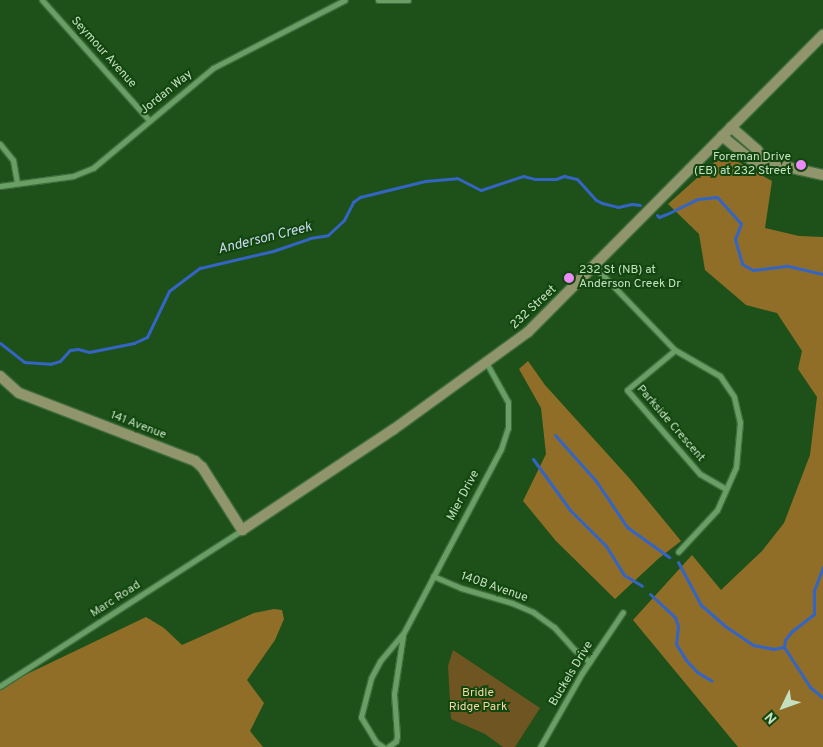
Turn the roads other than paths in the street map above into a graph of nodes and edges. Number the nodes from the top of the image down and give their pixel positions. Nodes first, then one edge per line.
1 (42, 0) edge
2 (345, 0) edge
3 (378, 0) edge
4 (408, 0) edge
5 (823, 35) edge
6 (149, 120) junction
7 (731, 127) junction
8 (722, 136) junction
9 (0, 144) edge
10 (765, 162) junction
11 (823, 175) edge
12 (17, 183) junction
13 (0, 186) edge
14 (595, 267) junction
15 (675, 350) junction
16 (487, 364) junction
17 (0, 376) edge
18 (726, 489) junction
19 (242, 530) junction
20 (678, 552) dead end
21 (433, 576) junction
22 (623, 612) dead end
23 (403, 634) junction
24 (590, 662) junction
25 (0, 686) edge
26 (383, 747) edge
27 (388, 747) edge
28 (540, 747) edge

1 - 6 street, Seymour Avenue
2 - 6 street, Jordan Way
3 - 4 street
5 - 7 street, 232 Street
6 - 12 street, Jordan Way
7 - 8 street, 232 Street
7 - 10 street
8 - 10 street
8 - 14 street, 232 Street
9 - 12 street
10 - 11 street
12 - 13 street, Jordan Way
14 - 15 street
14 - 16 street, 232 Street
15 - 18 street
15 - 18 street, Parkside Crescent
16 - 19 street, 232 Street
16 - 21 street, Mier Drive
17 - 19 street, 141 Avenue
18 - 20 street
19 - 25 street, Marc Road
21 - 23 street, Mier Drive
21 - 24 street, 140B Avenue
22 - 24 street, Buckels Drive
23 - 26 street, Mier Drive
23 - 27 street, Mier Drive
24 - 28 street, Buckels Drive

